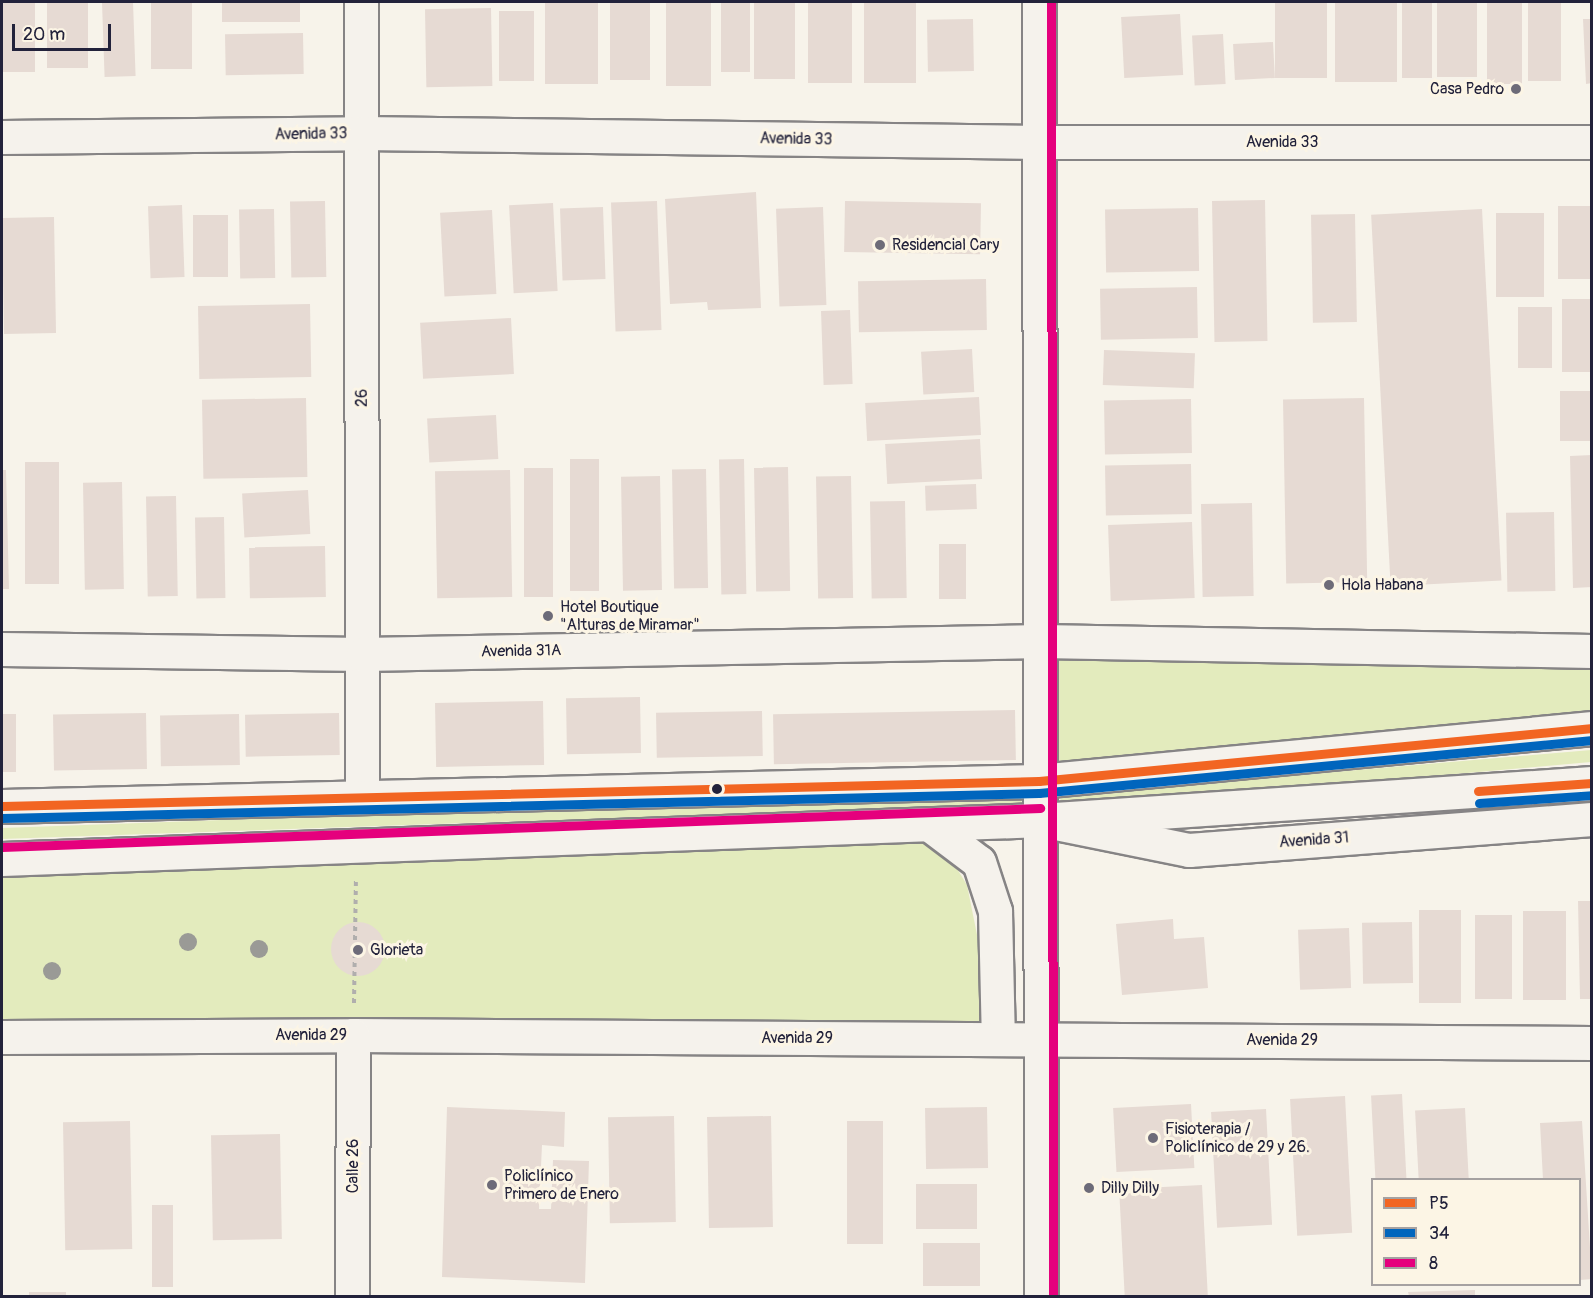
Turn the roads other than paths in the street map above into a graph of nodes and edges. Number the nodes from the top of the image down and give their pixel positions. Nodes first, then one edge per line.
1 (361, 2) edge
2 (1039, 2) edge
3 (362, 133) junction
4 (2, 136) edge
5 (1039, 142) junction
6 (1592, 142) edge
7 (1041, 641) junction
8 (2, 649) edge
9 (1592, 651) edge
10 (363, 654) junction
11 (1592, 729) edge
12 (1039, 781) junction
13 (1592, 783) edge
14 (362, 795) junction
15 (2, 806) edge
16 (1592, 819) edge
17 (1040, 820) junction
18 (930, 825) junction
19 (2, 859) edge
20 (353, 1035) junction
21 (2, 1037) edge
22 (1042, 1038) junction
23 (998, 1039) junction
24 (1592, 1043) edge
25 (352, 1296) edge
26 (1041, 1296) edge

1 - 3 street, 26
2 - 5 street
3 - 4 street, Avenida 33
3 - 5 street, Avenida 33
3 - 10 street, 26
5 - 6 street, Avenida 33
5 - 7 street
7 - 9 street
7 - 10 street, Avenida 31A
7 - 12 street
8 - 10 street, Avenida 31A
10 - 14 street, 26
11 - 12 street
12 - 14 street
12 - 17 street
13 - 17 street, Avenida 31
14 - 15 street
16 - 17 street, Avenida 31
17 - 18 street, Avenida 31
17 - 22 street
18 - 19 street, Avenida 31
18 - 23 street
20 - 21 street, Avenida 29
20 - 23 street, Avenida 29
20 - 25 street, Calle 26
22 - 23 street, Avenida 29
22 - 24 street, Avenida 29
22 - 26 street

